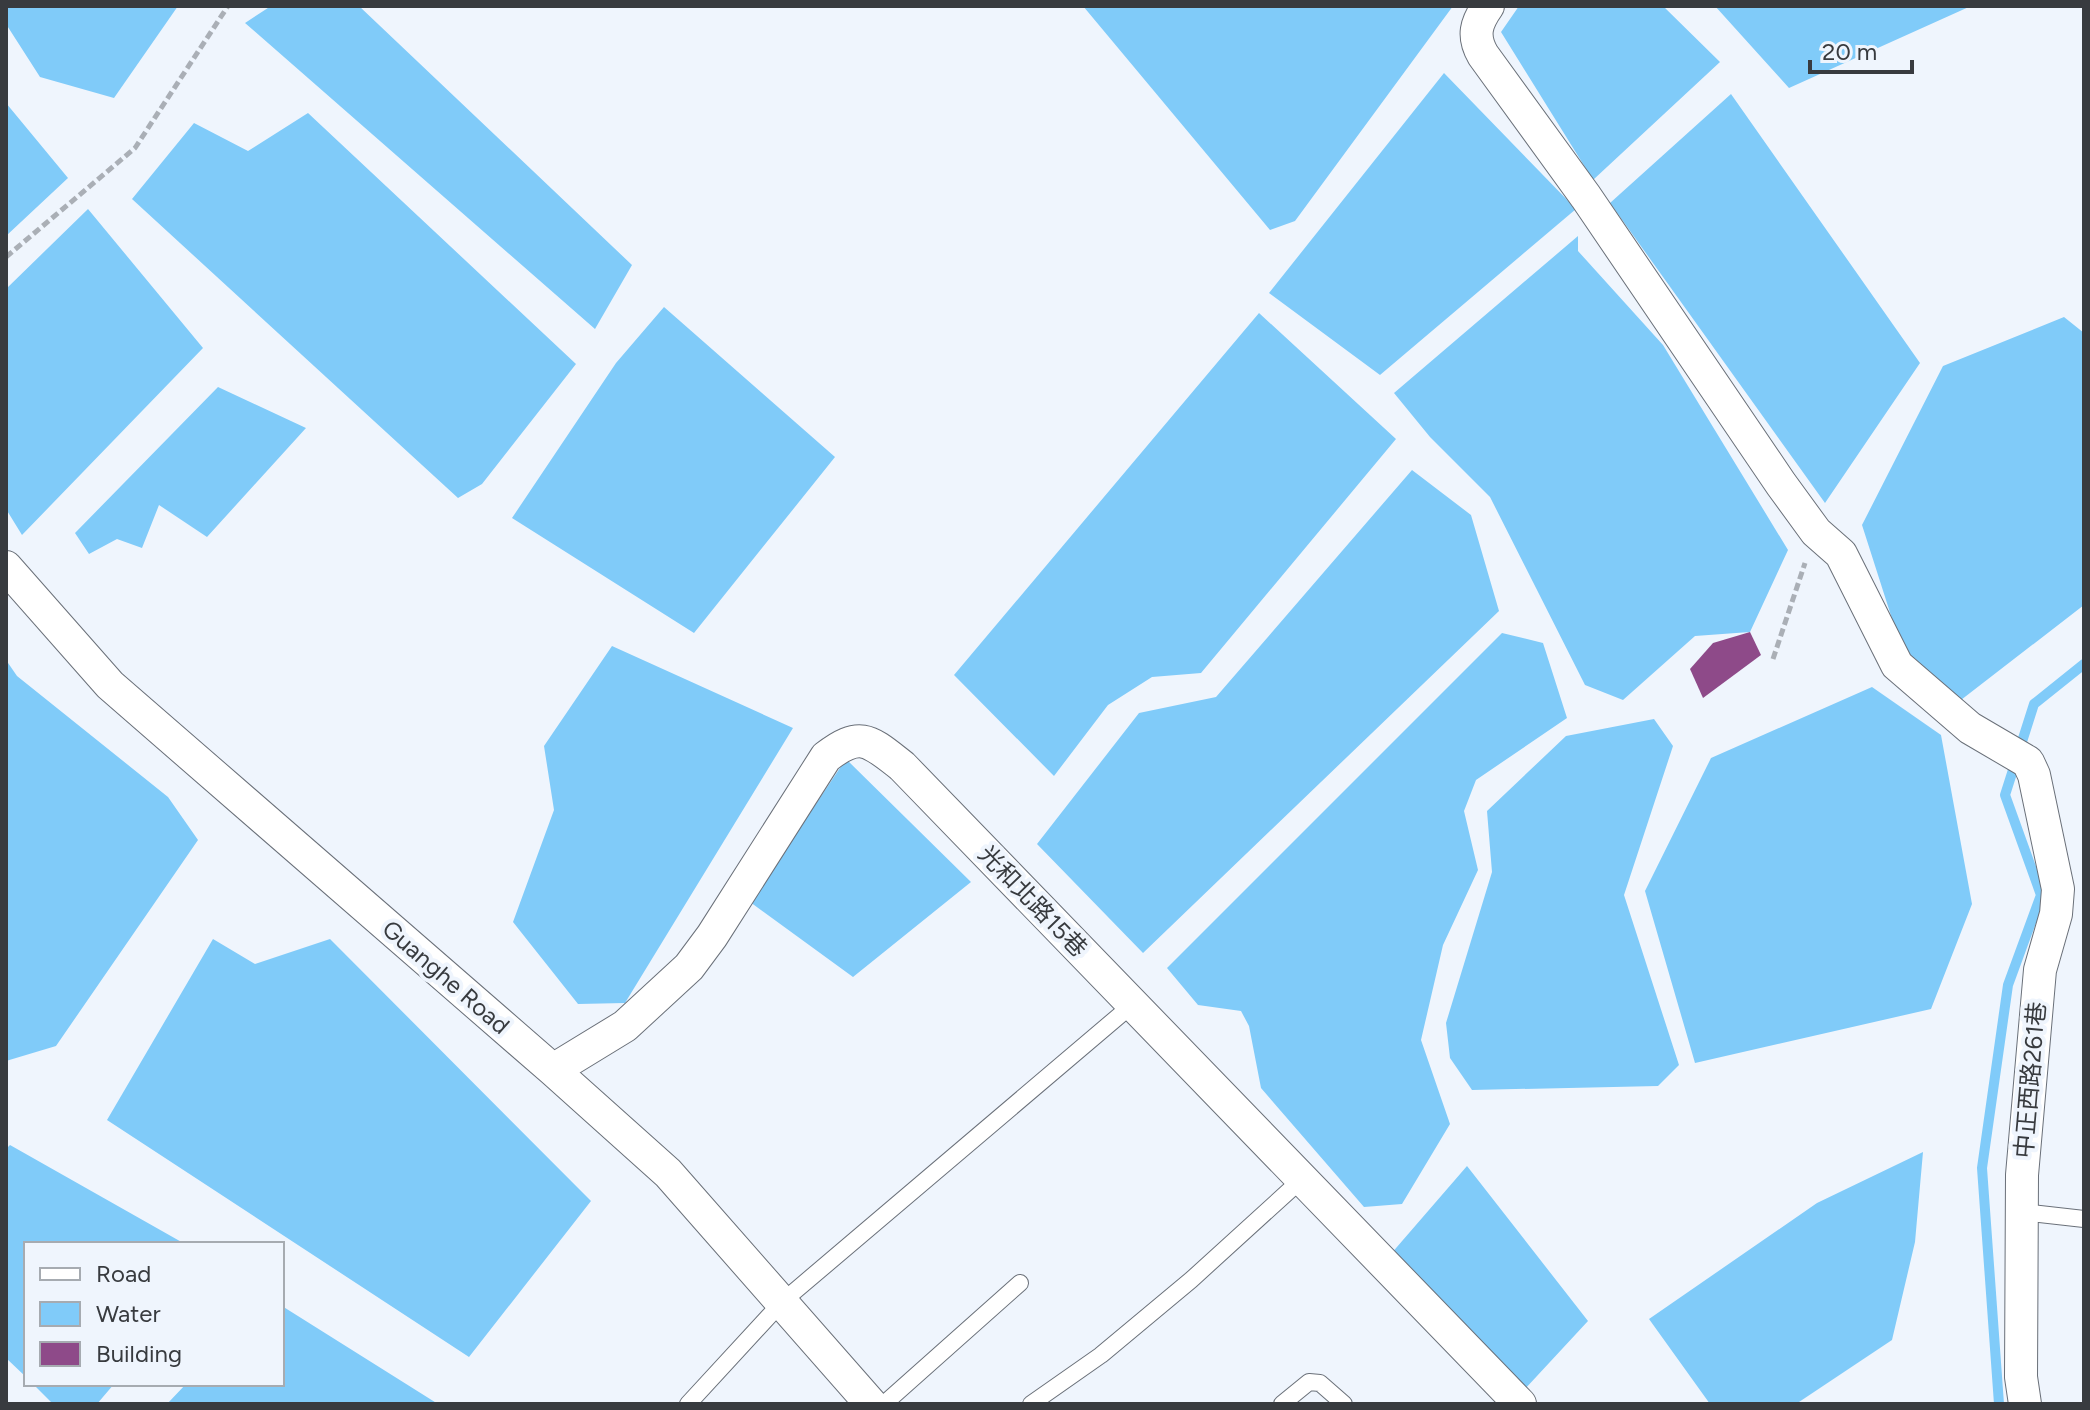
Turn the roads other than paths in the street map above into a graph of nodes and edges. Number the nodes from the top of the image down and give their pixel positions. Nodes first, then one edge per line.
1 (1488, 6) edge
2 (6, 567) edge
3 (1133, 1004) junction
4 (553, 1070) junction
5 (1302, 1179) junction
6 (2022, 1212) junction
7 (2084, 1219) edge
8 (1020, 1283) dead end
9 (782, 1302) junction
10 (688, 1404) edge
11 (871, 1404) edge
12 (884, 1404) edge
13 (1031, 1404) edge
14 (1282, 1404) edge
15 (1344, 1404) edge
16 (1520, 1404) edge
17 (2025, 1404) edge

1 - 6 street, 中正西路261巷
2 - 4 street, Guanghe Road
3 - 4 street, 光和北路15巷
3 - 5 street, 光和北路15巷
3 - 9 lane
4 - 9 street, Guanghe Road
5 - 13 lane
5 - 16 street, 光和北路15巷
6 - 7 lane
6 - 17 street, 中正西路261巷
8 - 12 lane
9 - 10 lane
9 - 11 street, Guanghe Road
14 - 15 lane

